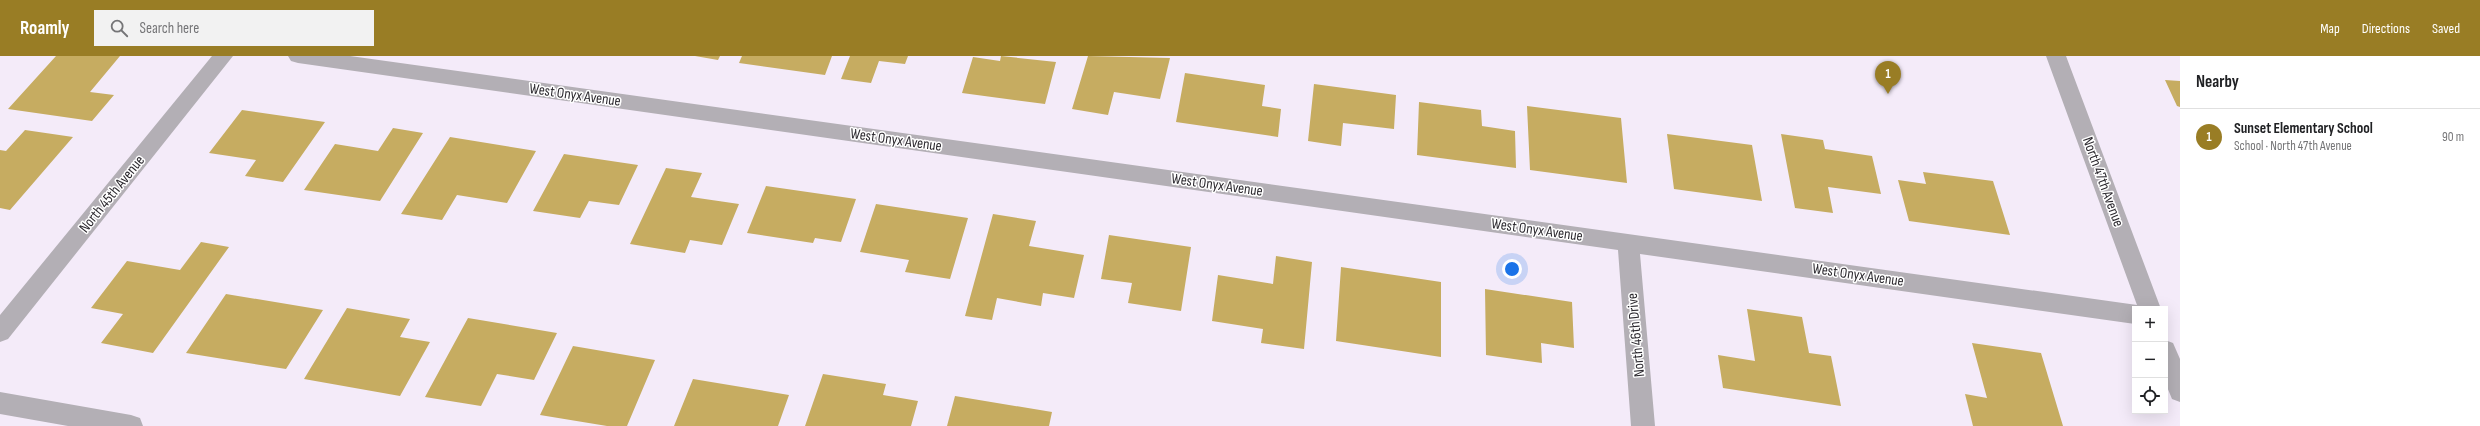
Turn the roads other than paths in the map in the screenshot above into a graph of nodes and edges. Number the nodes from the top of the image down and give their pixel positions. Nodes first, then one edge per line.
1 (223, 56) edge
2 (298, 56) edge
3 (2056, 56) edge
4 (1628, 243) junction
5 (2149, 306) edge
6 (2132, 314) edge
7 (0, 332) edge
8 (2168, 358) edge
9 (2180, 391) edge
10 (0, 403) edge
11 (131, 426) edge
12 (1643, 426) edge

1 - 7 street, North 45th Avenue
2 - 4 street, West Onyx Avenue
3 - 5 street, North 47th Avenue
4 - 6 street, West Onyx Avenue
4 - 12 street, North 46th Drive
8 - 9 street
10 - 11 street

